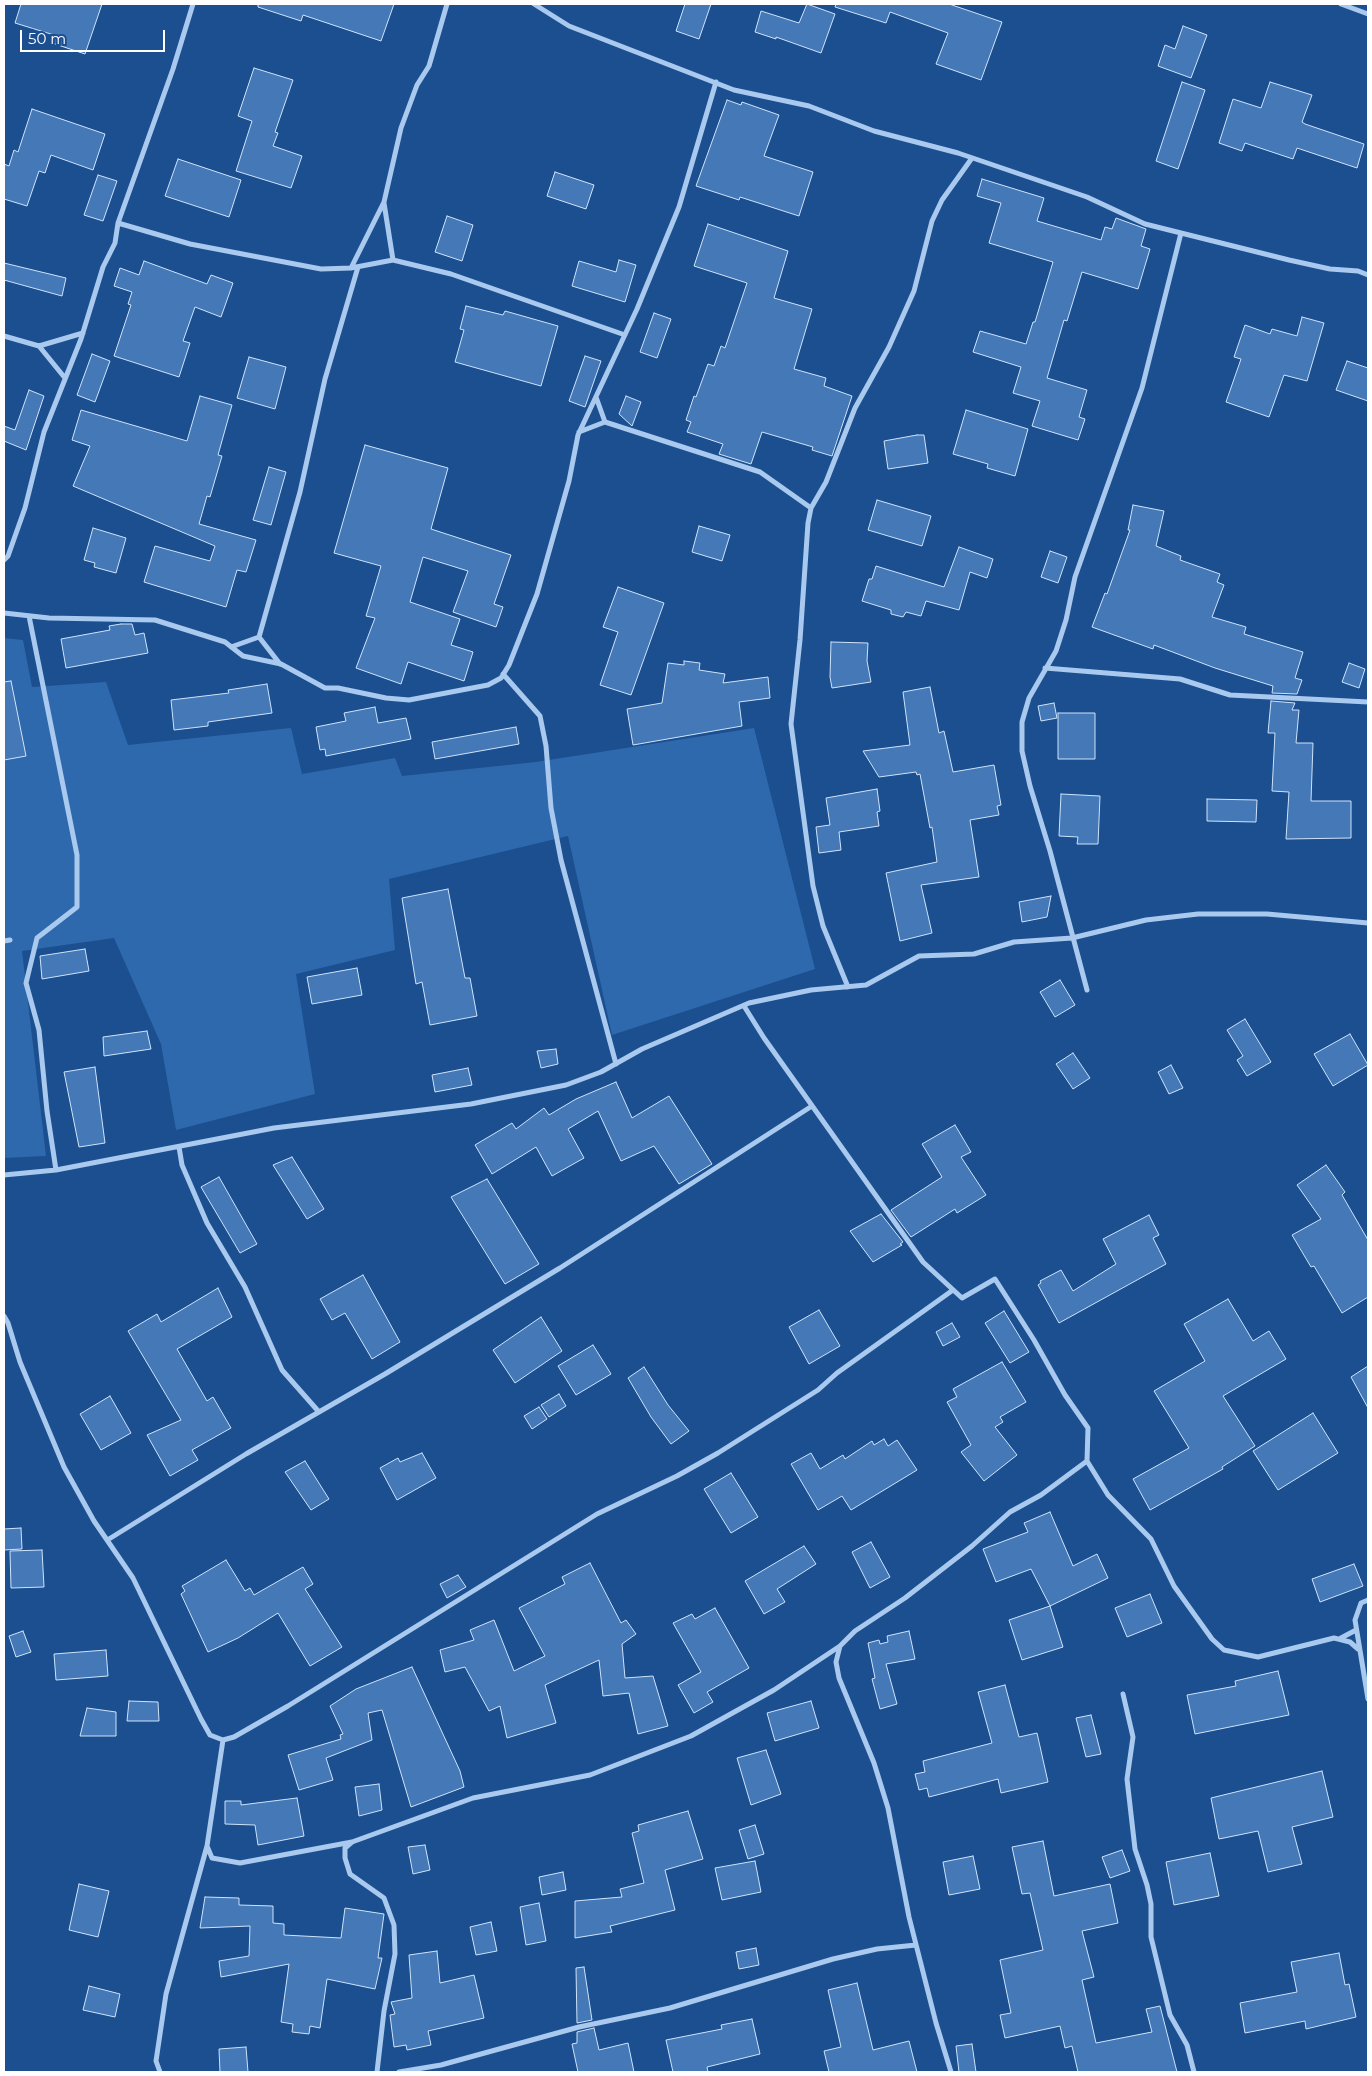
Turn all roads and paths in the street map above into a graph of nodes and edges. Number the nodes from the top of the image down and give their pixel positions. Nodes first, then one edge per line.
1 (192, 4) edge
2 (447, 4) edge
3 (534, 4) edge
4 (1341, 4) edge
5 (1368, 14) edge
6 (716, 82) junction
7 (972, 158) junction
8 (384, 202) junction
9 (118, 223) junction
10 (1181, 233) junction
11 (392, 260) junction
12 (358, 267) junction
13 (351, 268) junction
14 (1368, 275) edge
15 (83, 333) junction
16 (625, 335) junction
17 (4, 336) edge
18 (39, 346) junction
19 (65, 378) junction
20 (596, 397) junction
21 (605, 422) junction
22 (579, 432) junction
23 (811, 508) junction
24 (4, 560) edge
25 (4, 614) edge
26 (29, 616) junction
27 (259, 637) junction
28 (231, 647) junction
29 (281, 664) junction
30 (1045, 668) junction
31 (502, 674) junction
32 (1368, 702) edge
33 (1368, 923) edge
34 (1072, 938) junction
35 (10, 940) dead end
36 (4, 941) edge
37 (848, 986) junction
38 (1087, 990) dead end
39 (744, 1006) junction
40 (616, 1064) junction
41 (812, 1106) junction
42 (179, 1147) junction
43 (56, 1170) junction
44 (4, 1175) edge
45 (953, 1290) junction
46 (4, 1316) edge
47 (319, 1412) junction
48 (1087, 1461) junction
49 (109, 1539) junction
50 (1368, 1600) edge
51 (1356, 1630) junction
52 (1341, 1638) junction
53 (840, 1646) junction
54 (1358, 1649) junction
55 (1123, 1694) dead end
56 (1368, 1699) edge
57 (223, 1740) junction
58 (352, 1842) junction
59 (207, 1846) junction
60 (916, 1945) junction
61 (160, 2072) edge
62 (377, 2072) edge
63 (399, 2072) edge
64 (951, 2072) edge
65 (1194, 2072) edge

1 - 9 street
2 - 8 street
3 - 6 street
4 - 5 street
6 - 7 street
6 - 16 street
7 - 10 street
7 - 23 street
8 - 11 street
8 - 13 street
9 - 13 street
9 - 15 street
10 - 14 street
10 - 30 street
11 - 12 street
11 - 16 street
12 - 13 street
12 - 27 street
15 - 18 street
15 - 19 street
16 - 20 street
17 - 18 street
18 - 19 street
19 - 24 street
20 - 21 street
20 - 22 street
21 - 22 street
21 - 23 street
22 - 31 street
23 - 37 street
25 - 26 street
26 - 28 street
26 - 43 street
27 - 28 street
27 - 29 street
28 - 29 street
29 - 31 street
30 - 32 street
30 - 34 street
31 - 40 street
33 - 34 street
34 - 37 street
34 - 38 street
35 - 36 street
37 - 39 street
39 - 40 street
39 - 41 street
40 - 42 street
41 - 45 street
41 - 47 street
42 - 43 street
42 - 47 street
43 - 44 street
45 - 48 street
45 - 57 street
46 - 49 street
47 - 49 street
48 - 52 street
48 - 53 street
49 - 57 street
50 - 51 street
51 - 52 street
51 - 54 street
52 - 54 street
53 - 58 street
53 - 60 street
54 - 56 street
55 - 65 street
57 - 59 street
58 - 59 street
58 - 62 street
59 - 61 street
60 - 63 street
60 - 64 street

